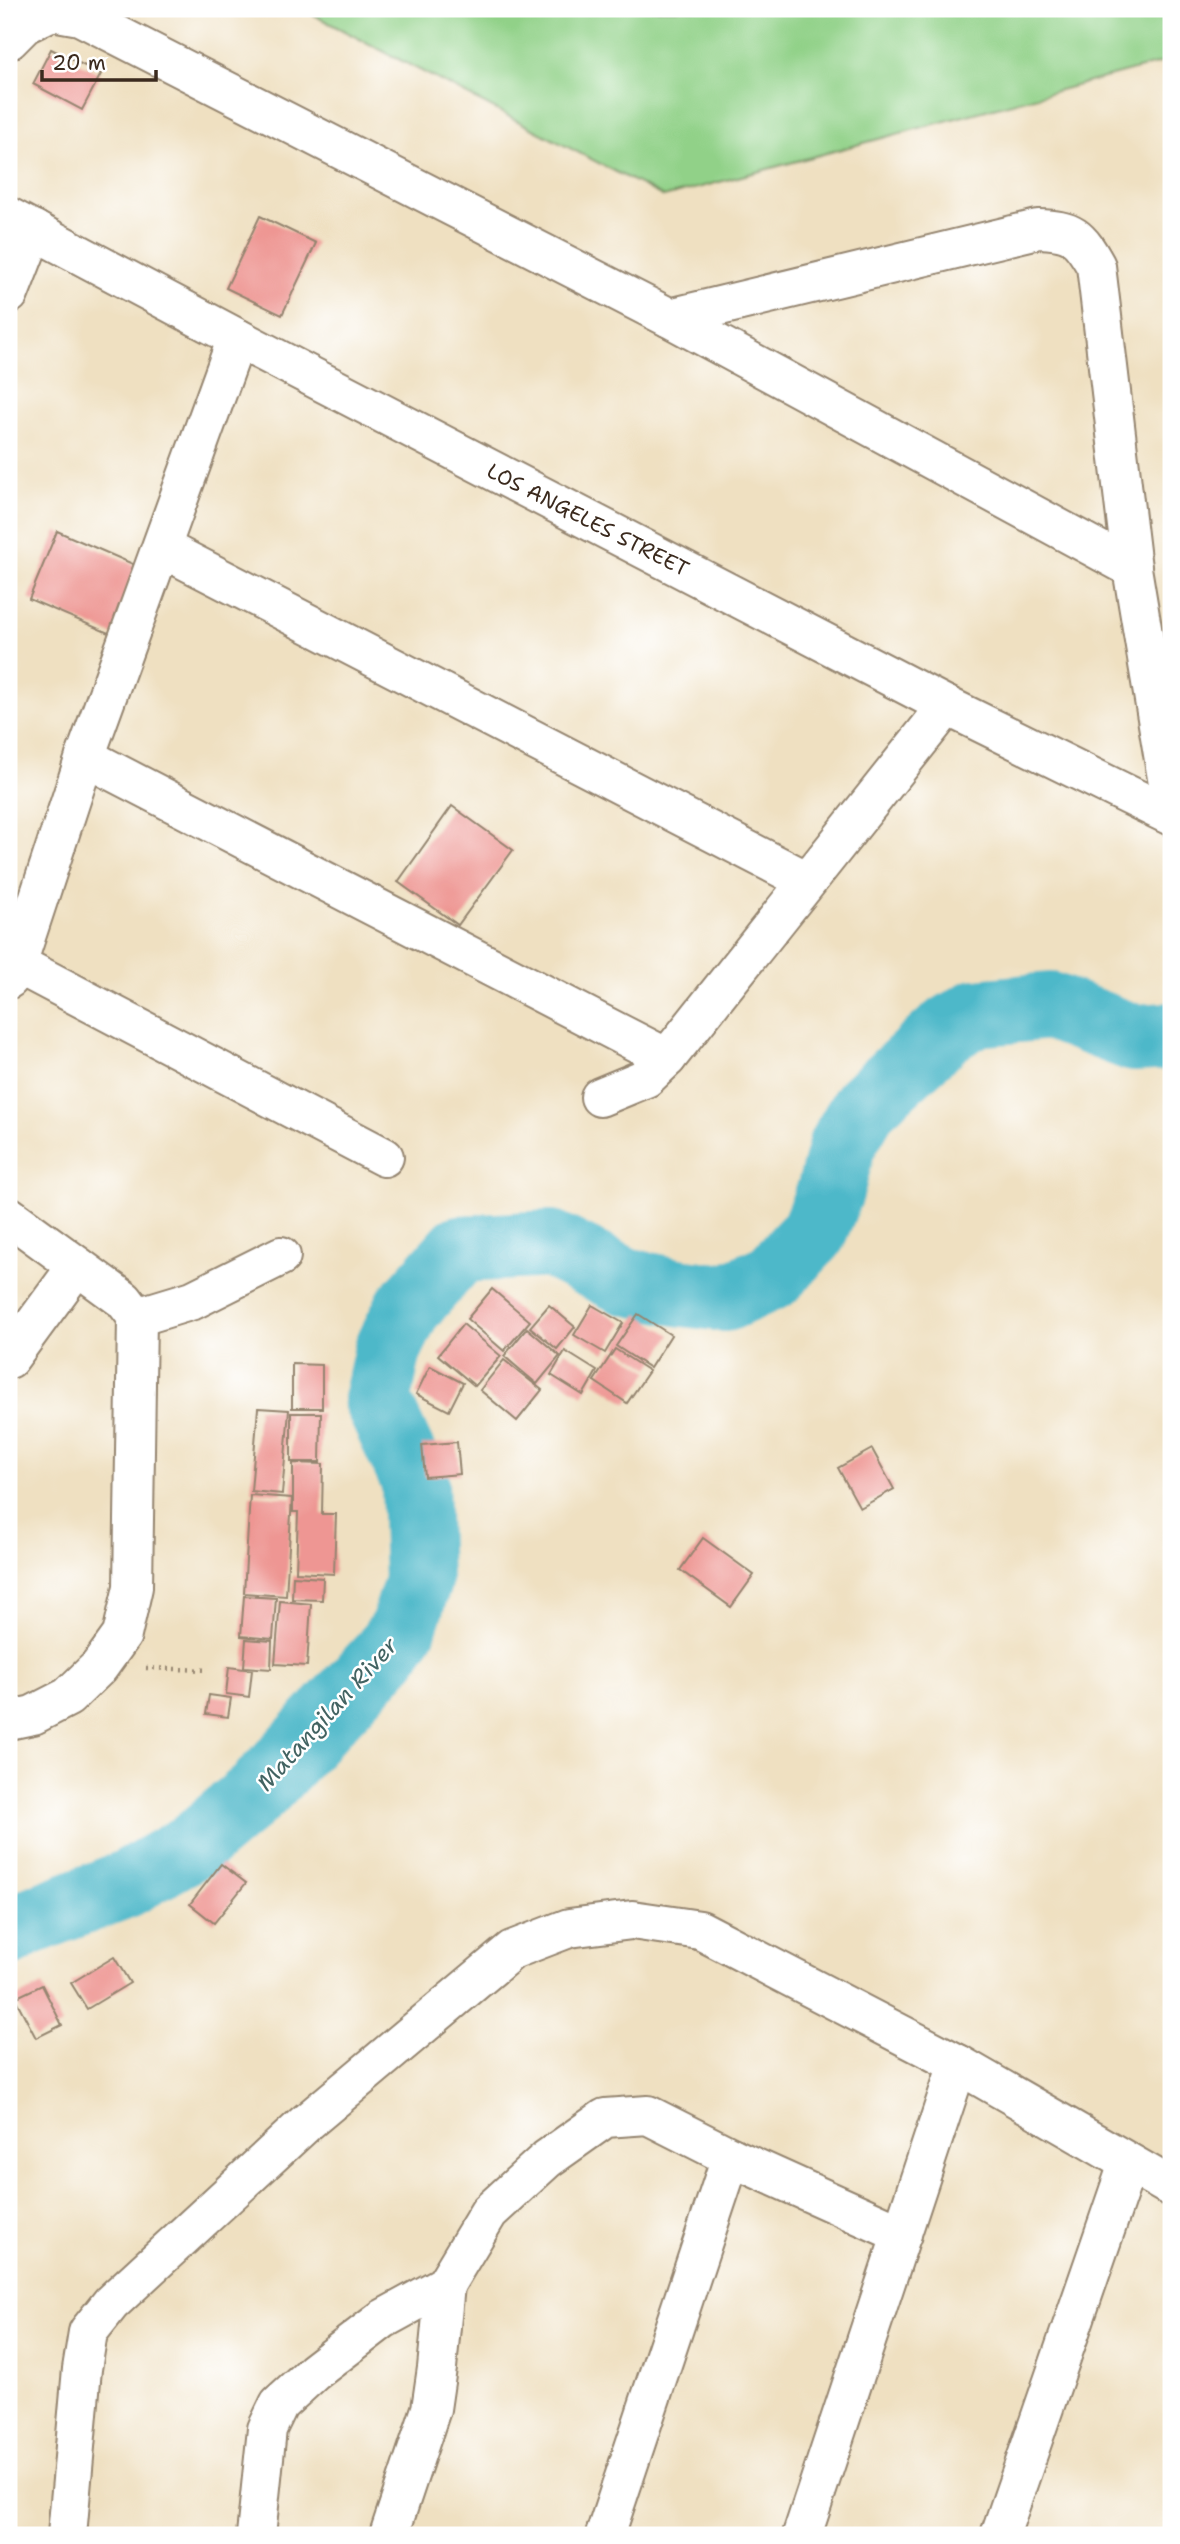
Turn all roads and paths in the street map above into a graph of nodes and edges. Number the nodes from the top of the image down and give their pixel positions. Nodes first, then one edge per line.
1 (9, 40) edge
2 (22, 223) edge
3 (9, 294) edge
4 (670, 318) junction
5 (237, 338) junction
6 (162, 548) junction
7 (1132, 568) junction
8 (947, 706) junction
9 (85, 757) junction
10 (1171, 802) edge
11 (1171, 816) edge
12 (807, 881) junction
13 (13, 972) edge
14 (667, 1059) junction
15 (600, 1097) dead end
16 (384, 1157) dead end
17 (9, 1216) edge
18 (281, 1256) dead end
19 (77, 1266) junction
20 (137, 1317) junction
21 (9, 1359) edge
22 (99, 1667) junction
23 (208, 1670) dead end
24 (9, 1720) edge
25 (958, 2064) junction
26 (731, 2157) junction
27 (1128, 2164) junction
28 (1171, 2187) edge
29 (902, 2234) junction
30 (445, 2285) junction
31 (67, 2535) edge
32 (256, 2535) edge
33 (389, 2535) edge
34 (605, 2535) edge
35 (802, 2535) edge
36 (1000, 2535) edge

1 - 4 street
2 - 3 street
2 - 5 street, LOS ANGELES STREET
4 - 7 street
4 - 7 street
5 - 6 street
5 - 8 street, LOS ANGELES STREET
6 - 9 street
6 - 12 street
7 - 10 street
8 - 11 street, LOS ANGELES STREET
8 - 12 street
9 - 13 street
9 - 14 street
12 - 14 street
13 - 16 street
14 - 15 street
17 - 19 street
18 - 20 street
19 - 20 street
19 - 21 street
20 - 22 street
22 - 23 path
22 - 24 street
25 - 27 street
25 - 29 street
25 - 31 street
26 - 29 street
26 - 30 street
26 - 34 street
27 - 28 street
27 - 36 street
29 - 35 street
30 - 32 street
30 - 33 street

